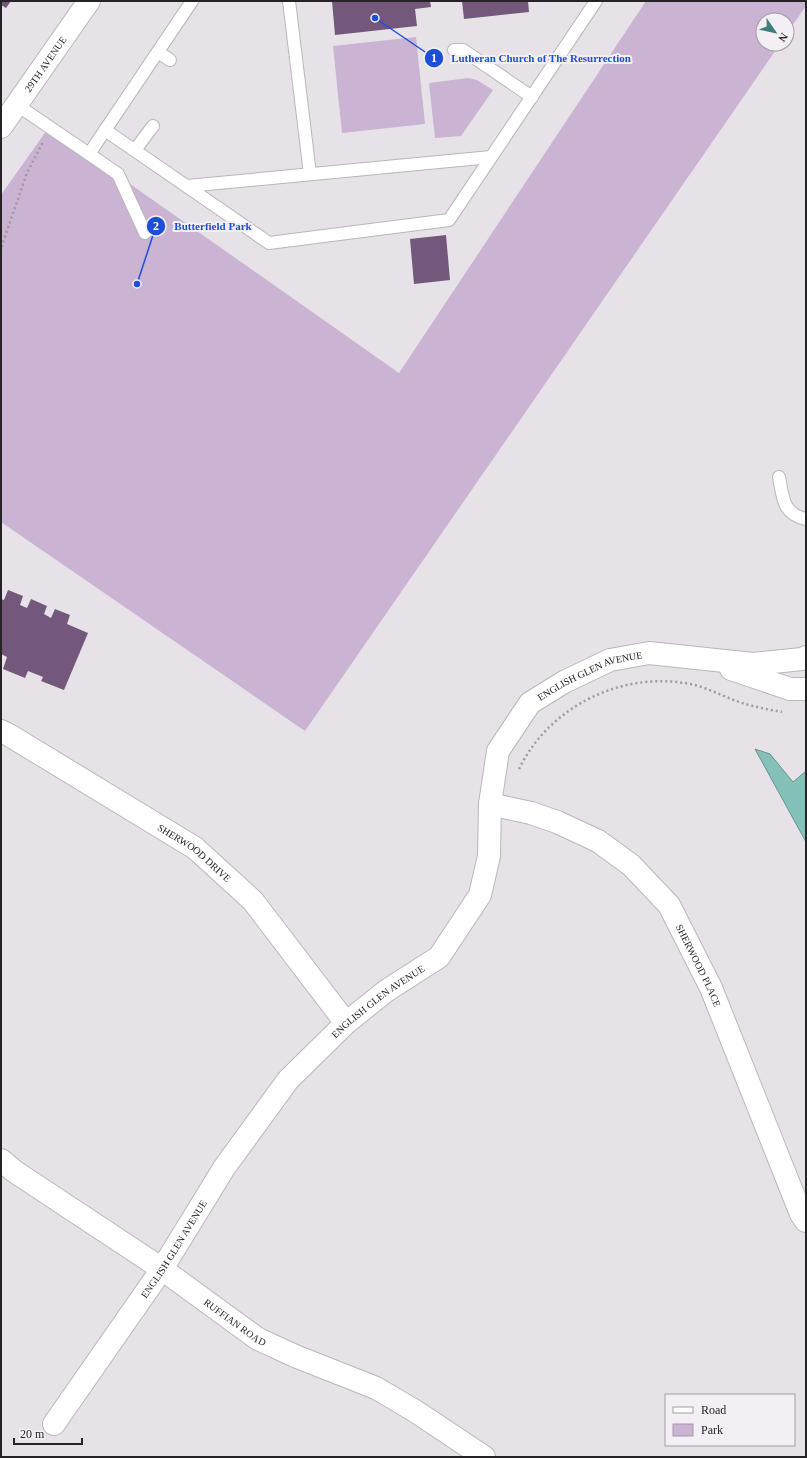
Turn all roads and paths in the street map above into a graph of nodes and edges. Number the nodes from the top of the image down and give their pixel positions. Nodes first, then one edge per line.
1 (89, 1) edge
2 (192, 1) edge
3 (289, 1) edge
4 (596, 1) edge
5 (454, 50) dead end
6 (158, 52) junction
7 (170, 60) dead end
8 (532, 97) junction
9 (17, 105) junction
10 (153, 126) dead end
11 (1, 127) edge
12 (105, 130) junction
13 (44, 141) dead end
14 (135, 150) junction
15 (89, 154) junction
16 (491, 157) junction
17 (310, 174) junction
18 (187, 186) junction
19 (144, 233) dead end
20 (1, 252) edge
21 (780, 477) dead end
22 (806, 519) edge
23 (806, 657) edge
24 (700, 659) junction
25 (806, 689) edge
26 (788, 712) dead end
27 (1, 732) edge
28 (519, 771) dead end
29 (490, 804) junction
30 (346, 1023) junction
31 (1, 1160) edge
32 (806, 1221) edge
33 (162, 1269) junction
34 (54, 1424) dead end
35 (484, 1457) edge

1 - 9 street, 29TH AVENUE
2 - 6 lane
3 - 17 lane
4 - 8 lane
5 - 8 lane
6 - 7 lane
6 - 12 lane
8 - 16 lane
9 - 11 street, 29TH AVENUE
9 - 15 lane
10 - 14 lane
12 - 14 lane
12 - 15 lane
13 - 20 path
14 - 18 lane
15 - 19 lane
16 - 17 lane
16 - 18 lane
17 - 18 lane
21 - 22 lane
23 - 24 street, ENGLISH GLEN AVENUE
24 - 25 street, ENGLISH GLEN AVENUE
24 - 29 street, ENGLISH GLEN AVENUE
26 - 28 path
27 - 30 street, SHERWOOD DRIVE
29 - 30 street, ENGLISH GLEN AVENUE
29 - 32 street, SHERWOOD PLACE
30 - 33 street, ENGLISH GLEN AVENUE
31 - 33 street, RUFFIAN ROAD
33 - 34 street, ENGLISH GLEN AVENUE
33 - 35 street, RUFFIAN ROAD

